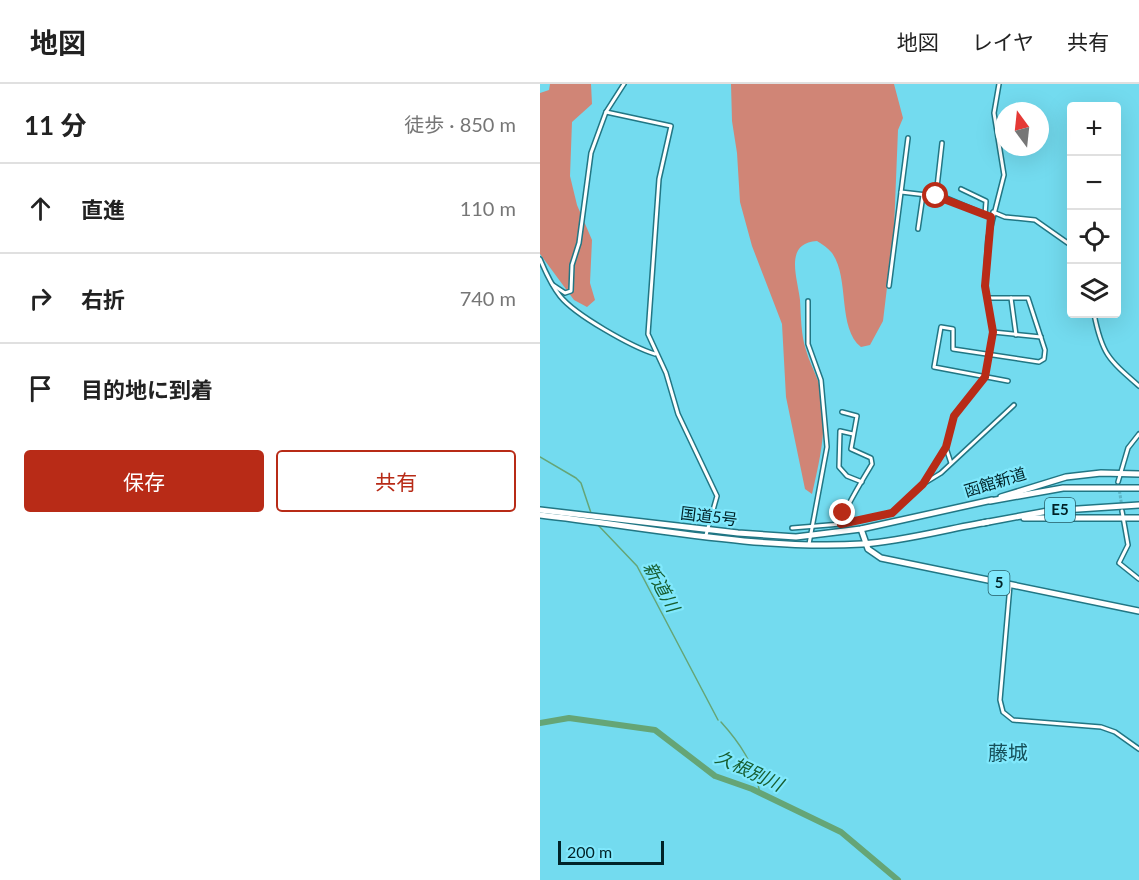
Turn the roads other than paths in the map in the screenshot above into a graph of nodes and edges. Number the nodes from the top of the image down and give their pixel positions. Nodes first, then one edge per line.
1 (624, 84) edge
2 (999, 84) edge
3 (606, 112) junction
4 (908, 138) dead end
5 (942, 143) dead end
6 (961, 189) dead end
7 (901, 192) junction
8 (923, 195) junction
9 (936, 196) junction
10 (993, 212) junction
11 (985, 215) junction
12 (991, 217) junction
13 (918, 230) dead end
14 (1067, 243) edge
15 (540, 259) edge
16 (553, 285) junction
17 (889, 286) dead end
18 (988, 298) junction
19 (1011, 298) junction
20 (808, 301) dead end
21 (1095, 318) edge
22 (993, 332) junction
23 (1016, 335) junction
24 (1041, 338) junction
25 (657, 355) junction
26 (990, 355) junction
27 (985, 377) junction
28 (1008, 381) dead end
29 (1139, 386) edge
30 (1014, 405) dead end
31 (842, 412) dead end
32 (854, 434) junction
33 (1139, 434) edge
34 (946, 447) junction
35 (951, 463) junction
36 (1119, 472) junction
37 (1139, 474) edge
38 (862, 482) junction
39 (1118, 482) tunnel mouth
40 (923, 484) junction
41 (1139, 488) edge
42 (990, 501) junction
43 (1139, 505) edge
44 (540, 510) edge
45 (892, 513) junction
46 (1123, 514) junction
47 (540, 515) edge
48 (588, 518) junction
49 (1139, 518) edge
50 (895, 522) junction
51 (982, 523) junction
52 (841, 524) junction
53 (792, 528) dead end
54 (810, 528) junction
55 (861, 529) junction
56 (707, 532) junction
57 (809, 536) junction
58 (865, 544) junction
59 (809, 545) junction
60 (1139, 579) edge
61 (1010, 585) junction
62 (1139, 611) edge
63 (1139, 749) edge

1 - 3 street
2 - 10 street
3 - 16 street
3 - 25 street
4 - 7 street
5 - 9 street
6 - 11 street
7 - 8 street
7 - 17 street
8 - 9 street
8 - 13 street
9 - 11 street
10 - 12 street
10 - 14 street
11 - 12 street
12 - 18 street
15 - 16 street
16 - 25 street
18 - 19 street
18 - 22 street
19 - 23 street
19 - 24 street
20 - 54 street
21 - 29 street
22 - 23 street
22 - 26 street
23 - 24 street
24 - 26 street
25 - 56 street
26 - 27 street
26 - 27 street
27 - 28 street
27 - 34 street
30 - 35 street
31 - 32 street
32 - 38 street
32 - 38 street
33 - 36 street
34 - 35 street
34 - 40 street
35 - 40 street
36 - 37 highway, 函館新道
36 - 39 street
36 - 42 highway, 函館新道
38 - 52 street
40 - 45 street
41 - 42 highway, E5
42 - 50 highway, 函館新道
43 - 51 highway, E5
44 - 48 highway, 国道5号
45 - 50 street
45 - 52 street
46 - 49 highway
46 - 51 highway
46 - 60 street
47 - 48 highway, 国道5号
48 - 56 highway, 国道5号
50 - 55 highway, 函館新道
51 - 58 highway
52 - 54 street
53 - 54 street
54 - 57 street
55 - 57 highway, 国道5号
55 - 58 highway
56 - 57 highway, 国道5号
56 - 59 highway, 国道5号
57 - 59 street
58 - 59 highway, 国道5号
58 - 61 highway, 5
61 - 62 highway, 5
61 - 63 street

